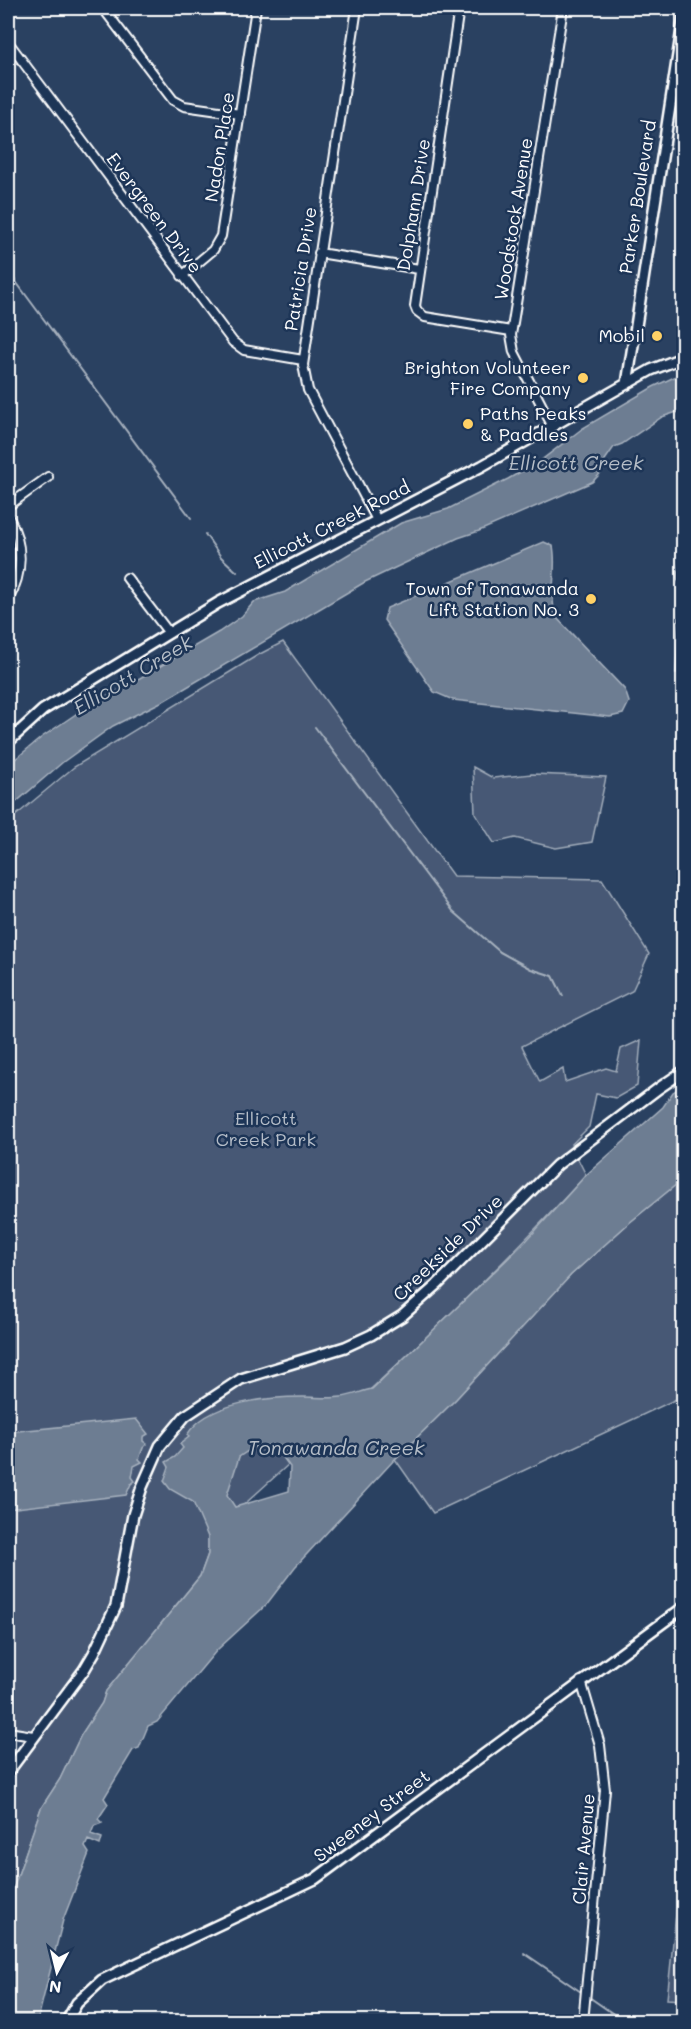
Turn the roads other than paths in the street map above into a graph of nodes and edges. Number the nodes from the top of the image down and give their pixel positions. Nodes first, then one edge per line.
1 (103, 8) edge
2 (256, 8) edge
3 (357, 8) edge
4 (459, 8) edge
5 (563, 8) edge
6 (684, 16) edge
7 (8, 42) edge
8 (240, 114) junction
9 (319, 253) junction
10 (419, 268) junction
11 (182, 276) junction
12 (511, 331) junction
13 (684, 357) edge
14 (303, 360) junction
15 (627, 384) junction
16 (553, 427) junction
17 (48, 477) dead end
18 (8, 506) edge
19 (8, 516) edge
20 (377, 520) junction
21 (127, 578) dead end
22 (8, 600) edge
23 (169, 633) junction
24 (8, 742) edge
25 (684, 1071) edge
26 (684, 1607) edge
27 (581, 1681) junction
28 (8, 1732) edge
29 (33, 1736) junction
30 (8, 1772) edge
31 (66, 2022) edge
32 (583, 2022) edge

1 - 8 street
2 - 8 street, Nadon Place
3 - 9 street, Patricia Drive
4 - 10 street, Dolphann Drive
5 - 12 street, Woodstock Avenue
6 - 15 street, Parker Boulevard
7 - 11 street, Evergreen Drive
8 - 11 street, Nadon Place
9 - 10 street
9 - 14 street, Patricia Drive
10 - 12 street, Dolphann Drive
11 - 14 street, Evergreen Drive
12 - 16 street, Woodstock Avenue
13 - 15 street, Ellicott Creek Road
14 - 20 street, Patricia Drive
15 - 16 street, Ellicott Creek Road
16 - 20 street, Ellicott Creek Road
17 - 18 street
19 - 22 street
20 - 23 street, Ellicott Creek Road
21 - 23 street
23 - 24 street, Ellicott Creek Road
25 - 29 street, Creekside Drive
26 - 27 street, Sweeney Street
27 - 31 street, Sweeney Street
27 - 32 street, Clair Avenue
28 - 29 street
29 - 30 street, Creekside Drive

